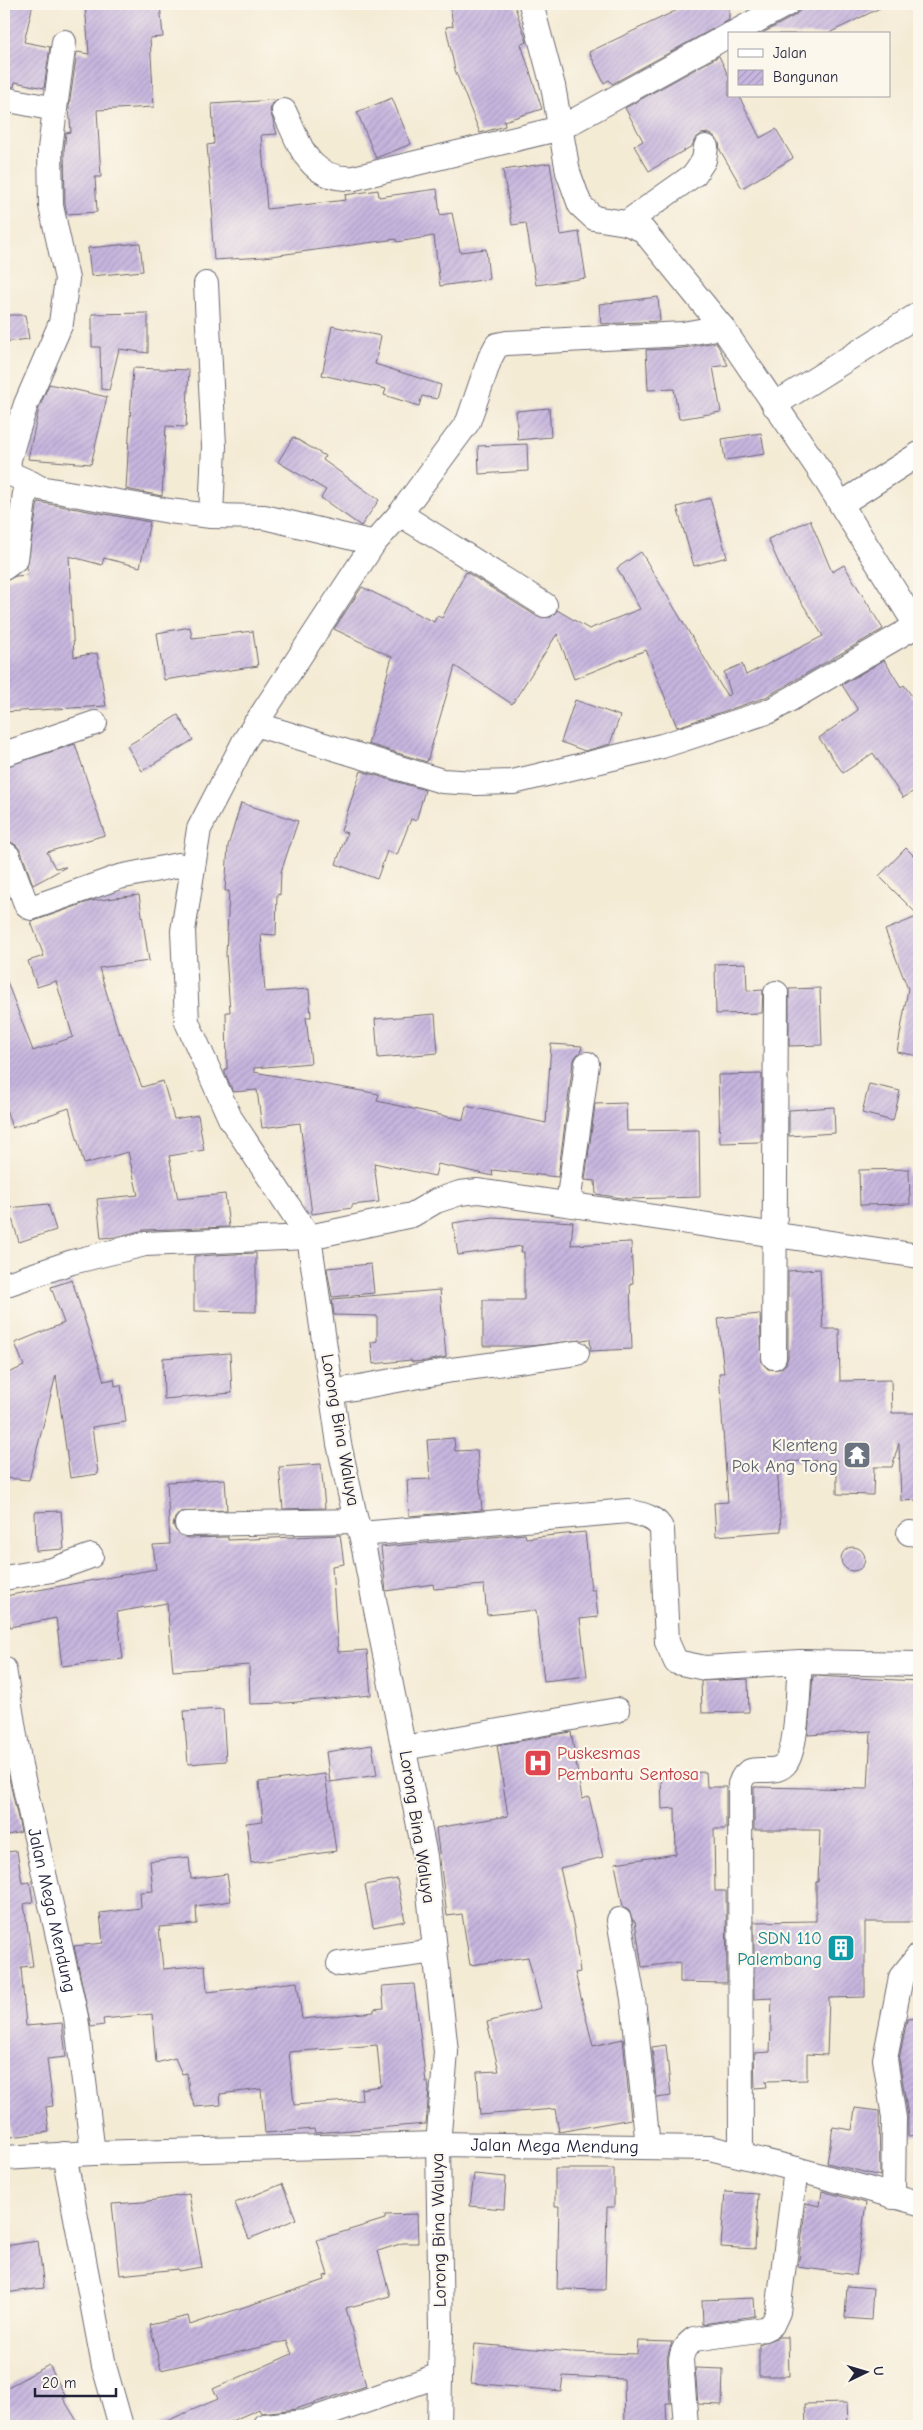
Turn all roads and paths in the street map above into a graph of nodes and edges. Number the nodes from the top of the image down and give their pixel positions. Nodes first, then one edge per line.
1 (531, 4) edge
2 (787, 4) edge
3 (736, 32) edge
4 (728, 37) edge
5 (64, 42) dead end
6 (4, 100) edge
7 (55, 109) junction
8 (284, 111) dead end
9 (561, 128) junction
10 (706, 147) dead end
11 (626, 223) junction
12 (206, 284) dead end
13 (919, 314) edge
14 (722, 327) junction
15 (774, 405) junction
16 (919, 454) edge
17 (31, 484) junction
18 (840, 504) junction
19 (400, 514) junction
20 (211, 516) junction
21 (374, 543) junction
22 (4, 568) edge
23 (545, 605) dead end
24 (918, 628) edge
25 (95, 723) dead end
26 (255, 724) junction
27 (4, 754) edge
28 (4, 853) edge
29 (192, 871) junction
30 (776, 993) dead end
31 (588, 1064) dead end
32 (568, 1204) junction
33 (776, 1236) junction
34 (309, 1237) junction
35 (919, 1256) edge
36 (4, 1285) edge
37 (577, 1353) dead end
38 (774, 1357) dead end
39 (332, 1392) junction
40 (187, 1524) dead end
41 (359, 1527) junction
42 (91, 1556) dead end
43 (4, 1578) edge
44 (800, 1662) junction
45 (919, 1664) edge
46 (4, 1669) edge
47 (617, 1710) dead end
48 (404, 1748) junction
49 (619, 1920) dead end
50 (434, 1952) junction
51 (919, 1955) edge
52 (339, 1964) dead end
53 (438, 2144) junction
54 (648, 2147) junction
55 (93, 2152) junction
56 (64, 2154) junction
57 (741, 2156) junction
58 (4, 2158) edge
59 (796, 2169) junction
60 (893, 2197) junction
61 (919, 2203) edge
62 (440, 2375) junction
63 (121, 2426) edge
64 (264, 2426) edge
65 (439, 2426) edge
66 (686, 2426) edge

1 - 9 street
2 - 3 street
4 - 9 street
5 - 7 street
6 - 7 street
7 - 17 street
8 - 9 street
9 - 11 street
10 - 11 street
11 - 14 street
12 - 20 street
13 - 15 street
14 - 15 street
14 - 19 street
15 - 18 street
16 - 18 street
17 - 20 street
17 - 22 street
18 - 24 street
19 - 21 street
19 - 23 street
20 - 21 street
21 - 26 street
24 - 26 street
25 - 27 street
26 - 29 street
28 - 29 street
29 - 34 street
30 - 33 street
31 - 32 street
32 - 33 street
32 - 34 street
33 - 35 street
33 - 38 street
34 - 36 street
34 - 39 street, Lorong Bina Waluya
37 - 39 street
39 - 41 street, Lorong Bina Waluya
40 - 41 street
41 - 44 street
41 - 48 street, Lorong Bina Waluya
42 - 43 street
44 - 45 street
44 - 57 street
46 - 55 street, Jalan Mega Mendung
47 - 48 street
48 - 50 street, Lorong Bina Waluya
49 - 54 street
50 - 52 street
50 - 53 street, Lorong Bina Waluya
51 - 60 street
53 - 54 street, Jalan Mega Mendung
53 - 55 street, Jalan Mega Mendung
53 - 62 street, Lorong Bina Waluya
54 - 57 street, Jalan Mega Mendung
55 - 56 street, Jalan Mega Mendung
56 - 58 street, Jalan Mega Mendung
56 - 63 street
57 - 59 street, Jalan Mega Mendung
59 - 60 street, Jalan Mega Mendung
59 - 66 street
60 - 61 street, Jalan Mega Mendung
62 - 64 street
62 - 65 street, Lorong Bina Waluya

